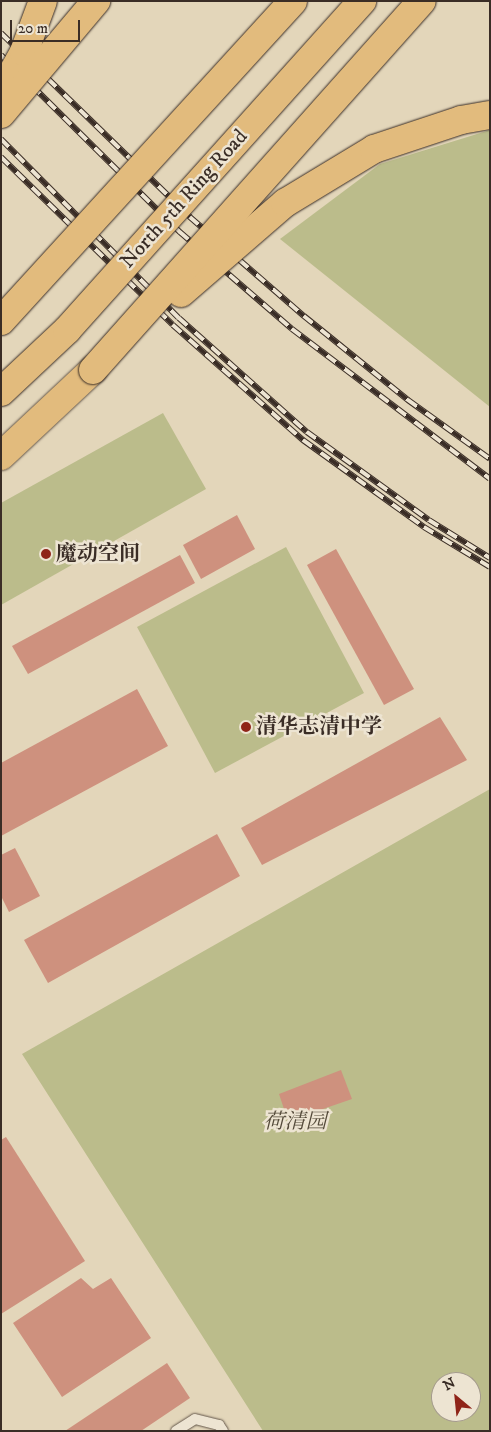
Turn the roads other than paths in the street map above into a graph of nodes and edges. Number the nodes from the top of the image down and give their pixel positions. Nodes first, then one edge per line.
1 (42, 1) edge
2 (54, 1) edge
3 (96, 1) edge
4 (293, 1) edge
5 (362, 1) edge
6 (422, 1) edge
7 (7, 57) dead end
8 (1, 93) edge
9 (1, 114) edge
10 (490, 115) edge
11 (1, 321) edge
12 (93, 370) junction
13 (1, 392) edge
14 (1, 456) edge
15 (176, 1431) edge
16 (223, 1431) edge

1 - 8 highway, bridge
2 - 7 lane
3 - 9 highway, bridge
4 - 11 highway, bridge
5 - 13 highway, North 5th Ring Road, bridge
6 - 12 highway, bridge
10 - 12 highway, bridge
12 - 14 highway
15 - 16 lane

